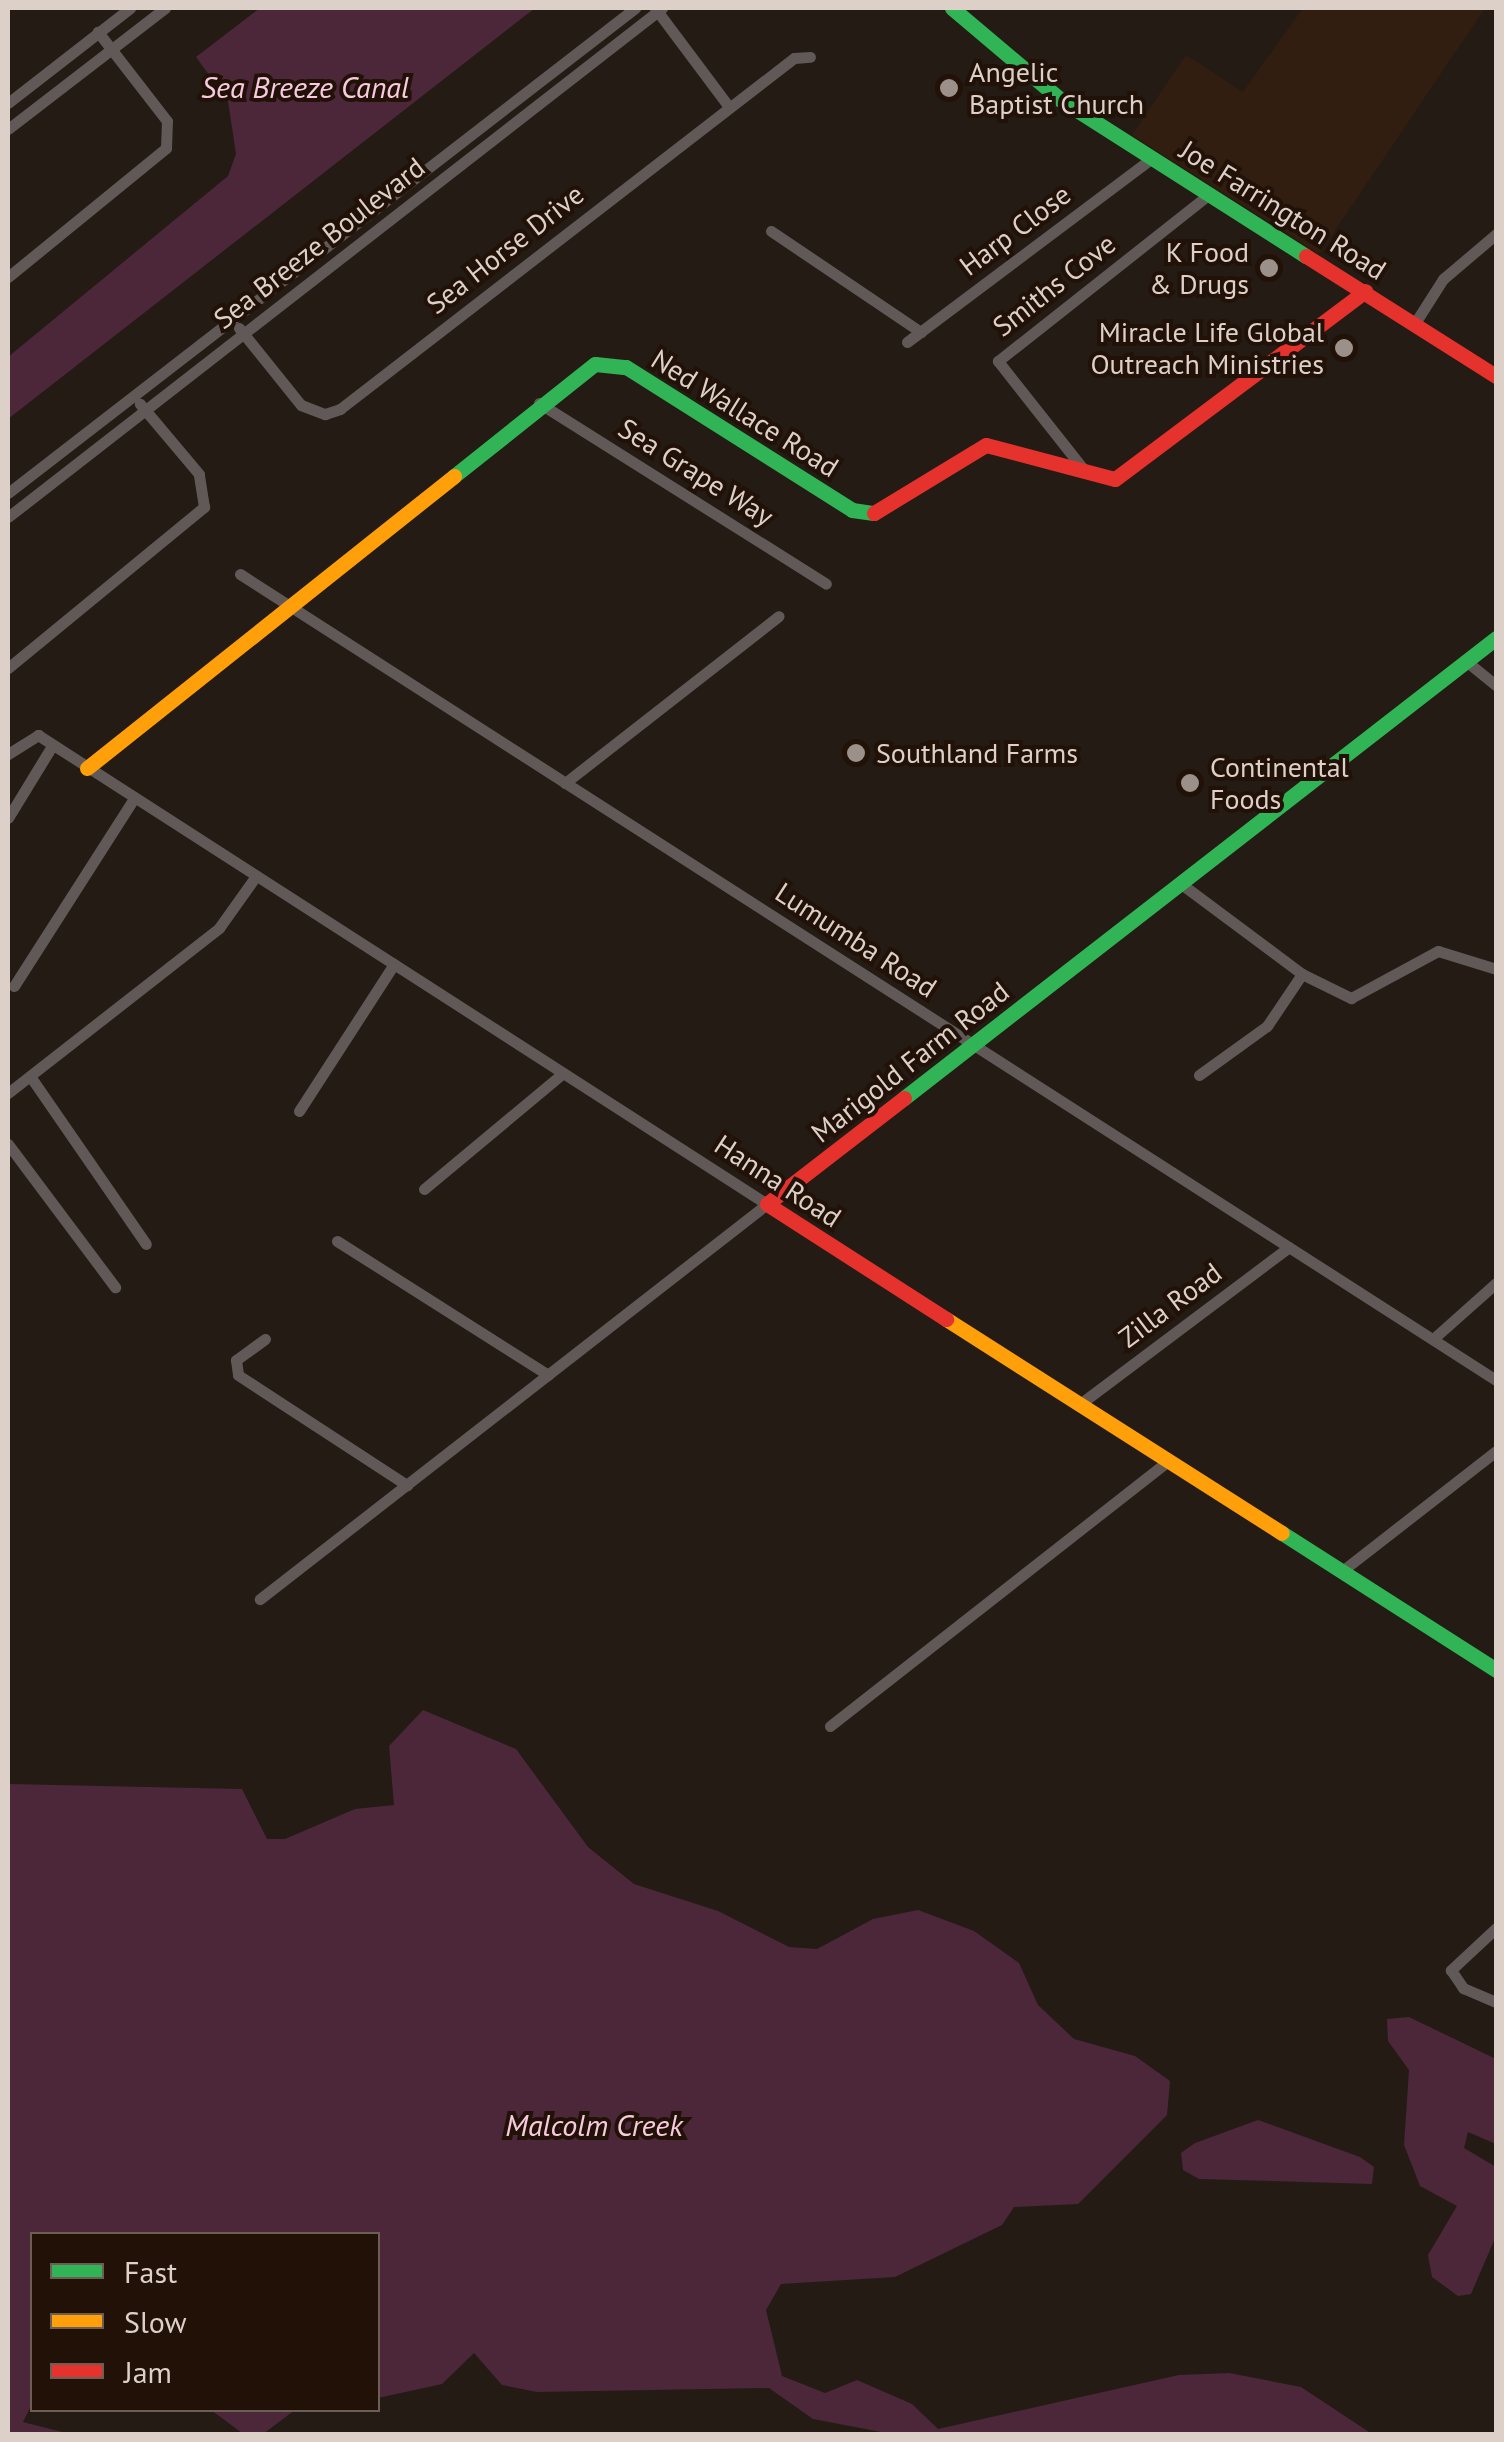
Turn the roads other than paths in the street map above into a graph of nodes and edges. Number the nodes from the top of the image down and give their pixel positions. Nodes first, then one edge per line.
1 (130, 8) edge
2 (165, 8) edge
3 (635, 8) edge
4 (952, 8) edge
5 (658, 9) edge
6 (98, 32) junction
7 (112, 50) junction
8 (810, 57) dead end
9 (8, 103) edge
10 (730, 107) junction
11 (8, 129) edge
12 (1153, 157) junction
13 (1211, 193) junction
14 (771, 231) dead end
15 (1496, 234) edge
16 (8, 277) edge
17 (1364, 291) junction
18 (232, 319) junction
19 (1415, 323) junction
20 (920, 332) junction
21 (243, 334) junction
22 (908, 342) dead end
23 (1496, 376) edge
24 (134, 396) junction
25 (539, 403) junction
26 (145, 410) junction
27 (1090, 477) junction
28 (8, 493) edge
29 (8, 517) edge
30 (240, 574) dead end
31 (826, 584) dead end
32 (291, 607) junction
33 (778, 616) dead end
34 (1496, 638) edge
35 (1466, 662) junction
36 (8, 668) edge
37 (1496, 685) edge
38 (52, 746) junction
39 (8, 754) edge
40 (87, 768) junction
41 (565, 783) junction
42 (134, 798) junction
43 (8, 818) edge
44 (256, 876) junction
45 (1180, 884) junction
46 (394, 964) junction
47 (1496, 969) edge
48 (1302, 974) junction
49 (14, 986) dead end
50 (974, 1044) junction
51 (564, 1073) junction
52 (1199, 1075) dead end
53 (30, 1076) junction
54 (8, 1094) edge
55 (299, 1111) dead end
56 (8, 1144) edge
57 (424, 1188) dead end
58 (767, 1204) junction
59 (337, 1241) dead end
60 (146, 1244) dead end
61 (1289, 1246) junction
62 (1496, 1283) edge
63 (115, 1286) dead end
64 (265, 1339) dead end
65 (1433, 1339) junction
66 (548, 1375) junction
67 (1496, 1380) edge
68 (1080, 1404) junction
69 (1496, 1451) edge
70 (1169, 1460) junction
71 (406, 1485) junction
72 (1342, 1571) junction
73 (260, 1599) dead end
74 (1496, 1670) edge
75 (830, 1726) dead end
76 (1496, 1928) edge
77 (1496, 2002) edge

1 - 6 street
2 - 7 street
3 - 18 street, Sea Breeze Boulevard
4 - 12 street, Joe Farrington Road
5 - 10 street
5 - 21 street, Sea Breeze Boulevard
6 - 7 street
6 - 9 street
7 - 11 street
7 - 16 street
8 - 10 street, Sea Horse Drive
10 - 21 street, Sea Horse Drive
12 - 13 street, Joe Farrington Road
12 - 20 street, Harp Close
13 - 17 street, Joe Farrington Road
13 - 27 street, Smiths Cove
14 - 20 street
15 - 19 street
17 - 19 street, Joe Farrington Road
17 - 27 street
18 - 21 street, Sea Horse Drive
18 - 24 street, Sea Breeze Boulevard
19 - 23 street, Joe Farrington Road
20 - 22 street, Harp Close
21 - 26 street, Sea Breeze Boulevard
24 - 26 street
24 - 28 street, Sea Breeze Boulevard
25 - 27 street, Ned Wallace Road
25 - 31 street, Sea Grape Way
25 - 32 street, Ned Wallace Road
26 - 29 street, Sea Breeze Boulevard
26 - 36 street
30 - 32 street, Lumumba Road
32 - 40 street, Ned Wallace Road
32 - 41 street, Lumumba Road
33 - 41 street
34 - 35 street, Marigold Farm Road
35 - 37 street
35 - 45 street, Marigold Farm Road
38 - 39 street, Hanna Road
38 - 40 street, Hanna Road
38 - 43 street
40 - 42 street, Hanna Road
41 - 50 street, Lumumba Road
42 - 44 street, Hanna Road
42 - 49 street
44 - 46 street, Hanna Road
44 - 53 street
45 - 48 street
45 - 50 street, Marigold Farm Road
46 - 51 street, Hanna Road
46 - 55 street
47 - 48 street
48 - 52 street
50 - 58 street, Marigold Farm Road
50 - 61 street, Lumumba Road
51 - 57 street
51 - 58 street, Hanna Road
53 - 54 street
53 - 60 street
56 - 63 street
58 - 66 street, Marigold Farm Road
58 - 68 street, Hanna Road
59 - 66 street
61 - 65 street, Lumumba Road
61 - 68 street, Zilla Road
62 - 65 street
64 - 71 street
65 - 67 street, Lumumba Road
66 - 71 street, Marigold Farm Road
68 - 70 street, Hanna Road
69 - 72 street
70 - 72 street, Hanna Road
70 - 75 street
71 - 73 street, Marigold Farm Road
72 - 74 street, Hanna Road
76 - 77 street

